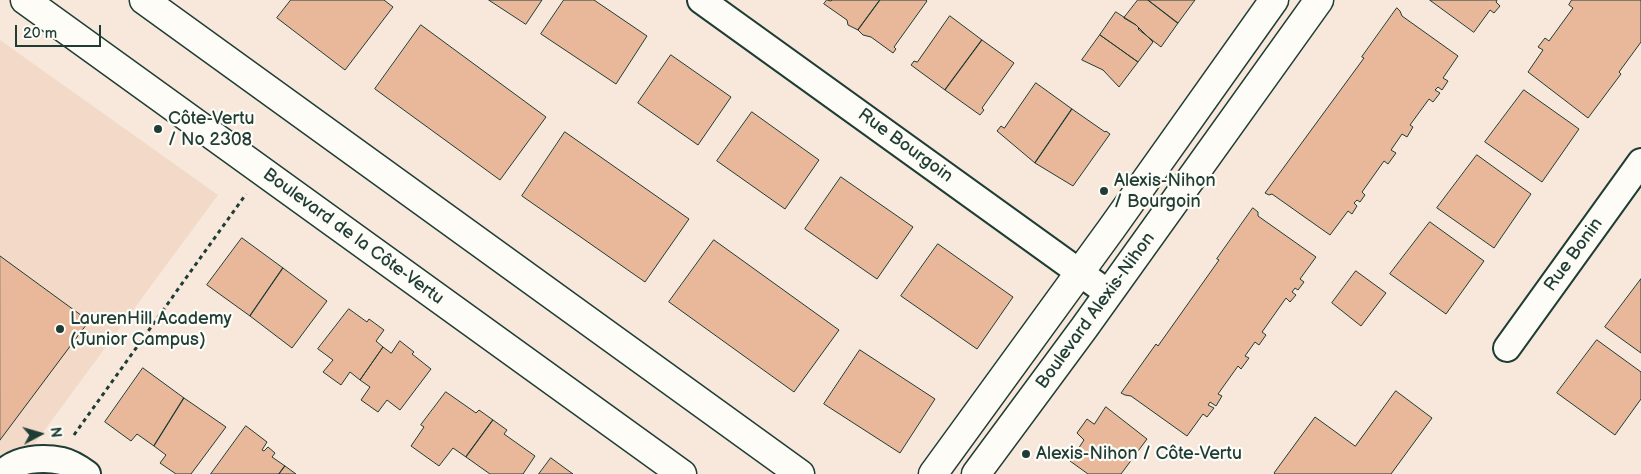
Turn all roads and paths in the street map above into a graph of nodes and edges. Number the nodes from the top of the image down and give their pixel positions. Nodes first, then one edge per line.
1 (25, 0) edge
2 (144, 0) edge
3 (701, 0) edge
4 (1274, 0) edge
5 (1319, 0) edge
6 (1641, 162) edge
7 (247, 194) dead end
8 (1079, 272) junction
9 (1108, 293) junction
10 (1507, 348) dead end
11 (56, 461) junction
12 (3, 474) edge
13 (87, 474) edge
14 (682, 474) edge
15 (800, 474) edge
16 (933, 474) edge
17 (976, 474) edge

1 - 14 main road, Boulevard de la Côte-Vertu
2 - 15 main road
3 - 8 street, Rue Bourgoin
4 - 8 main road, Boulevard Alexis-Nihon
5 - 9 main road, Boulevard Alexis-Nihon
6 - 10 street, Rue Bonin
7 - 11 path
8 - 9 street, Rue Bourgoin
8 - 16 main road, Boulevard Alexis-Nihon
9 - 17 main road, Boulevard Alexis-Nihon
11 - 12 street
11 - 13 street

